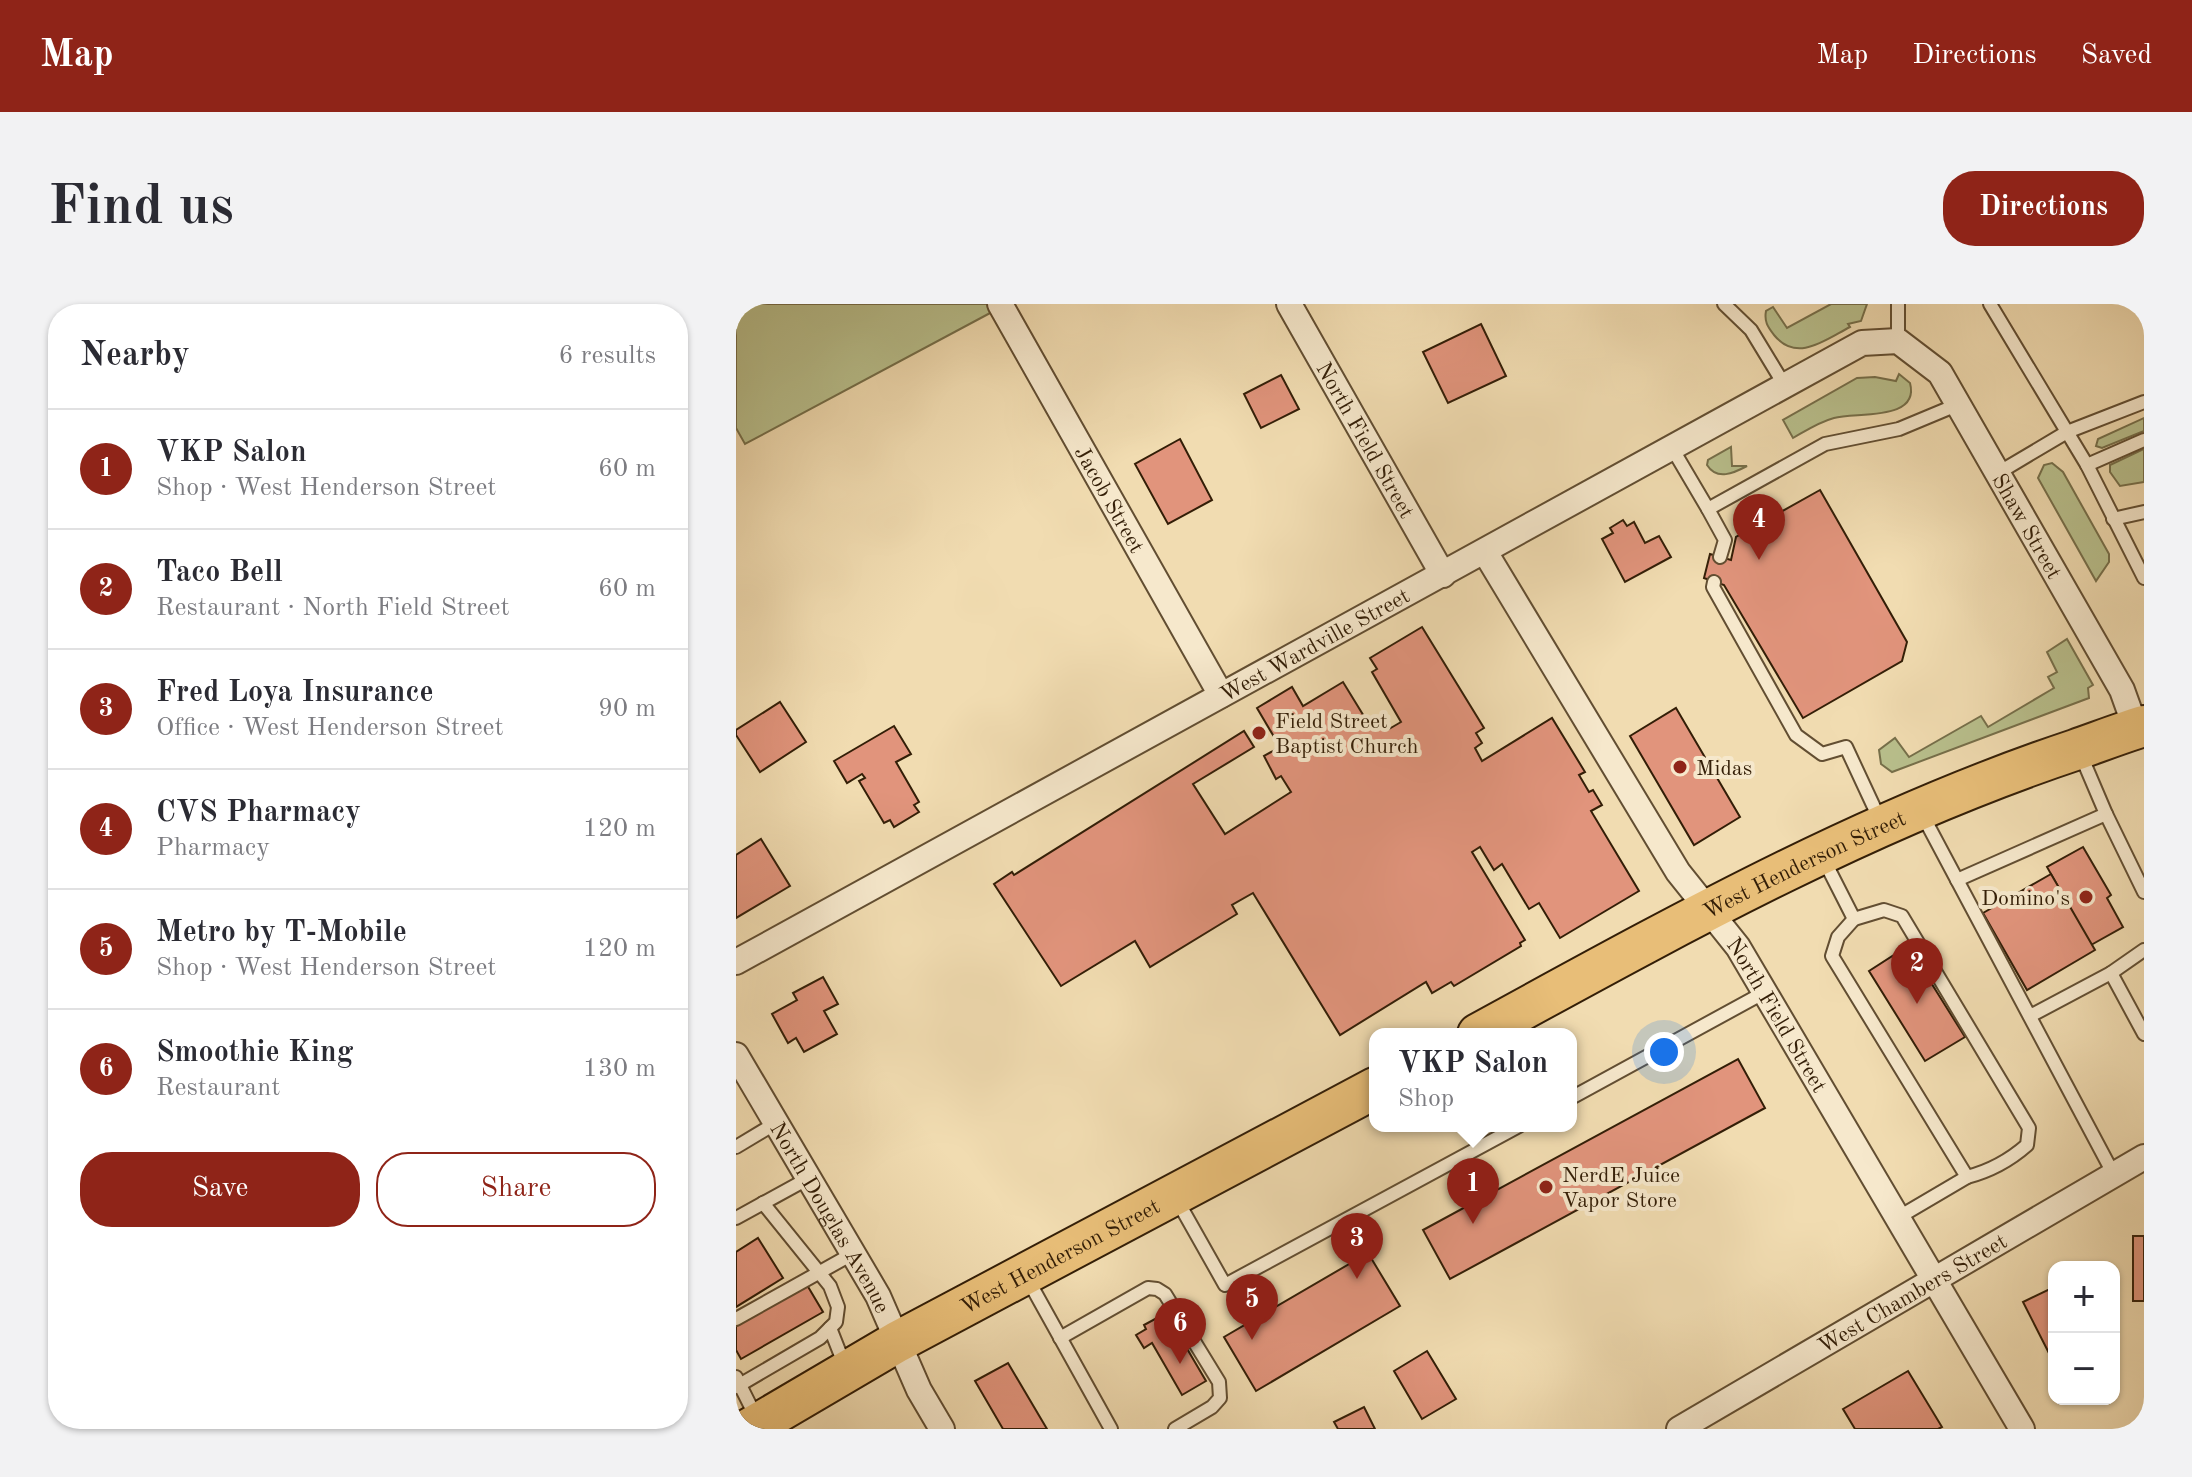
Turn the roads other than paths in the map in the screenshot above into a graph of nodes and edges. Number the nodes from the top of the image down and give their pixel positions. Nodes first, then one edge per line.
1 (1000, 304) edge
2 (1289, 304) edge
3 (1724, 304) edge
4 (1748, 304) edge
5 (1898, 304) edge
6 (1990, 304) edge
7 (1735, 313) junction
8 (1898, 341) junction
9 (1785, 386) junction
10 (2144, 402) edge
11 (1959, 404) junction
12 (2067, 432) junction
13 (2144, 440) edge
14 (1672, 448) junction
15 (2087, 465) junction
16 (1998, 473) junction
17 (1708, 509) junction
18 (2144, 512) edge
19 (2113, 519) junction
20 (1485, 552) junction
21 (1720, 557) dead end
22 (1443, 575) junction
23 (2144, 578) edge
24 (1714, 582) dead end
25 (1221, 695) junction
26 (2140, 727) edge
27 (2078, 749) junction
28 (1919, 808) junction
29 (2106, 814) junction
30 (1882, 824) junction
31 (1821, 854) junction
32 (1957, 880) junction
33 (2144, 892) edge
34 (1709, 908) junction
35 (1854, 919) junction
36 (2144, 950) edge
37 (736, 962) edge
38 (2111, 973) junction
39 (1765, 992) junction
40 (2030, 1016) junction
41 (1489, 1028) edge
42 (2144, 1034) edge
43 (736, 1055) edge
44 (1369, 1091) edge
45 (1577, 1095) edge
46 (776, 1123) junction
47 (1508, 1132) edge
48 (736, 1147) edge
49 (2144, 1157) edge
50 (2113, 1173) junction
51 (1967, 1177) junction
52 (809, 1178) junction
53 (1175, 1196) junction
54 (763, 1203) junction
55 (1899, 1217) junction
56 (736, 1218) edge
57 (854, 1253) junction
58 (818, 1273) junction
59 (1025, 1275) junction
60 (1935, 1279) junction
61 (736, 1319) edge
62 (830, 1328) junction
63 (1060, 1338) junction
64 (897, 1342) junction
65 (848, 1372) junction
66 (737, 1383) edge
67 (754, 1426) edge
68 (942, 1429) edge
69 (1111, 1429) edge
70 (1175, 1429) edge
71 (1679, 1429) edge
72 (2022, 1429) edge

1 - 25 street, Jacob Street
2 - 22 street, North Field Street
3 - 7 lane
4 - 7 lane
5 - 8 lane
6 - 12 lane
7 - 9 lane
8 - 9 street, West Wardville Street
8 - 11 street, Shaw Street
9 - 14 street, West Wardville Street
10 - 12 lane
11 - 16 street, Shaw Street
11 - 17 lane
12 - 15 lane
12 - 16 lane
13 - 15 lane
14 - 17 lane
14 - 20 street, West Wardville Street
15 - 19 lane
16 - 26 street, Shaw Street
17 - 21 lane
18 - 19 lane
19 - 23 lane
20 - 22 street, West Wardville Street
20 - 34 street, North Field Street
22 - 25 street, West Wardville Street
24 - 30 lane
25 - 37 street, West Wardville Street
26 - 27 main road, West Henderson Street
27 - 28 main road, West Henderson Street
27 - 29 lane
28 - 30 main road, West Henderson Street
28 - 32 lane
29 - 32 lane
29 - 33 lane
30 - 31 main road, West Henderson Street
31 - 34 main road, West Henderson Street
31 - 35 lane
32 - 40 lane
34 - 39 street, North Field Street
34 - 41 main road, West Henderson Street
35 - 51 lane
35 - 51 lane
36 - 38 lane
38 - 40 lane
38 - 42 lane
39 - 45 lane
39 - 55 street, North Field Street
40 - 50 lane
43 - 46 street, North Douglas Avenue
44 - 53 main road, West Henderson Street
46 - 48 lane
46 - 52 street, North Douglas Avenue
47 - 53 lane
49 - 50 street, West Chambers Street
50 - 60 street, West Chambers Street
51 - 55 lane
52 - 54 lane
52 - 57 street, North Douglas Avenue
53 - 59 main road, West Henderson Street
54 - 56 lane
54 - 58 lane
55 - 60 street, North Field Street
57 - 58 lane
57 - 64 street, North Douglas Avenue
58 - 61 lane
58 - 62 lane
59 - 63 lane
59 - 64 main road, West Henderson Street
60 - 71 street, West Chambers Street
60 - 72 street, North Field Street
62 - 65 lane
62 - 66 lane
63 - 69 lane
63 - 70 lane
64 - 65 main road, West Henderson Street
64 - 68 street, North Douglas Avenue
65 - 67 main road, West Henderson Street
66 - 67 lane

